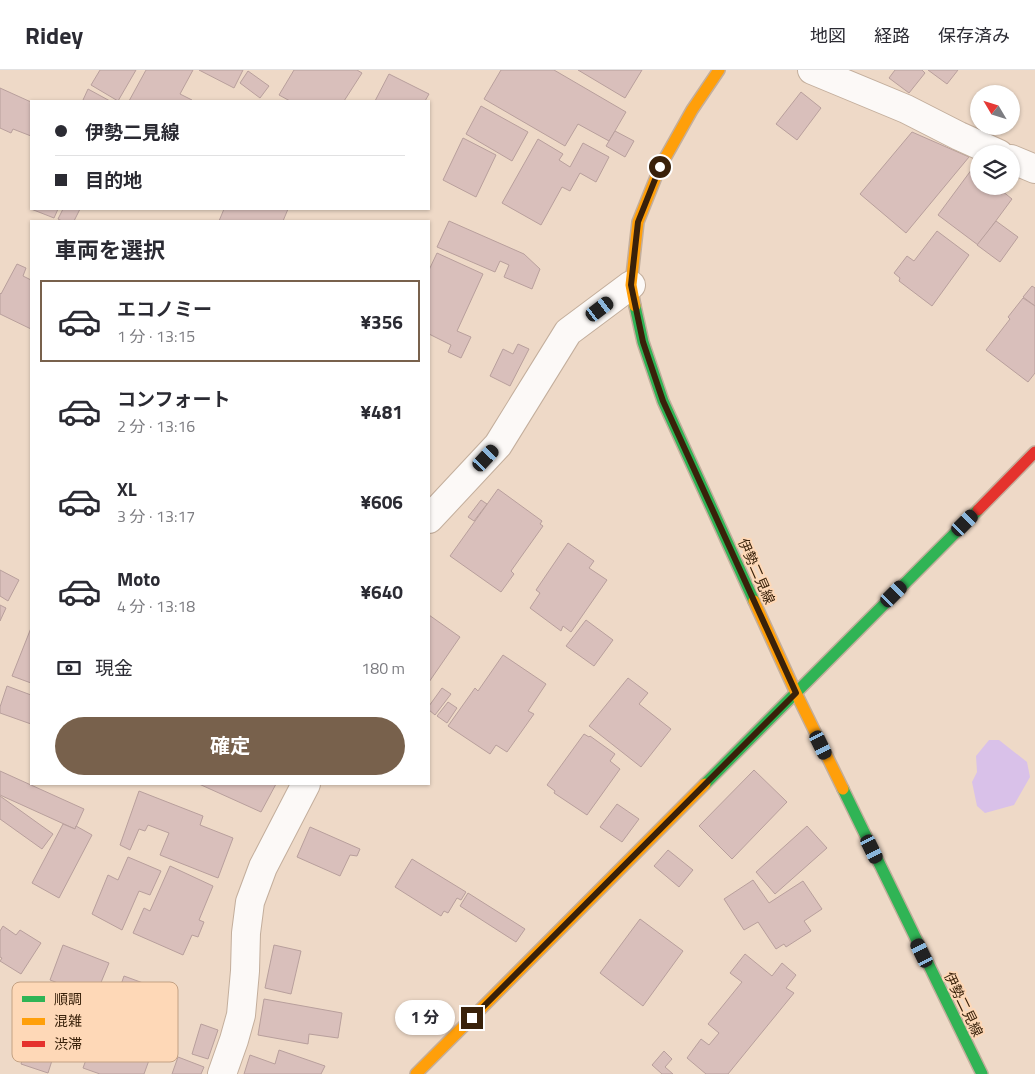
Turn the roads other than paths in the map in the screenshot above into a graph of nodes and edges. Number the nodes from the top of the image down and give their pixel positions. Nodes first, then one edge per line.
1 (719, 70) edge
2 (812, 70) edge
3 (979, 145) edge
4 (1020, 163) edge
5 (1035, 169) edge
6 (631, 285) junction
7 (1035, 452) edge
8 (430, 519) edge
9 (796, 693) junction
10 (305, 785) edge
11 (222, 1074) edge
12 (416, 1074) edge
13 (982, 1074) edge

1 - 6 main road, 伊勢二見線
2 - 3 street
4 - 5 street
6 - 8 street
6 - 9 main road, 伊勢二見線
7 - 9 main road
9 - 12 main road
9 - 13 main road, 伊勢二見線
10 - 11 street

